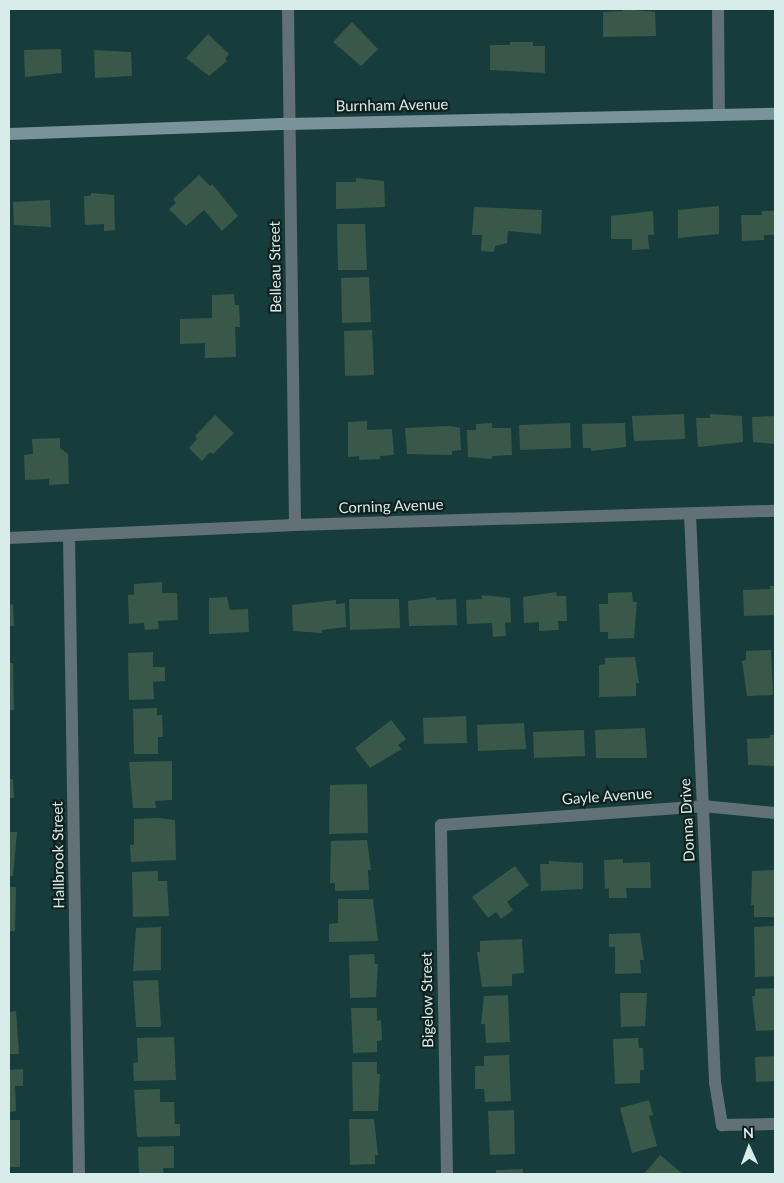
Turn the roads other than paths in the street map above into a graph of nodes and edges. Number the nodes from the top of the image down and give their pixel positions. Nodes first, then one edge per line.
1 (288, 9) edge
2 (718, 9) edge
3 (719, 114) junction
4 (775, 114) edge
5 (288, 124) junction
6 (9, 134) edge
7 (775, 510) edge
8 (690, 514) junction
9 (295, 525) junction
10 (69, 536) junction
11 (9, 538) edge
12 (703, 806) junction
13 (775, 813) edge
14 (441, 825) joint
15 (775, 1124) edge
16 (79, 1174) edge
17 (447, 1174) edge

1 - 5 street, Belleau Street
2 - 3 street
3 - 4 street, Burnham Avenue
3 - 5 street, Burnham Avenue
5 - 6 street, Burnham Avenue
5 - 9 street, Belleau Street
7 - 8 street, Corning Avenue
8 - 9 street, Corning Avenue
8 - 12 street, Donna Drive
9 - 10 street, Corning Avenue
10 - 11 street, Corning Avenue
10 - 16 street, Hallbrook Street
12 - 13 street, Gayle Avenue
12 - 14 street, Gayle Avenue
12 - 15 street, Donna Drive
14 - 17 street, Bigelow Street

